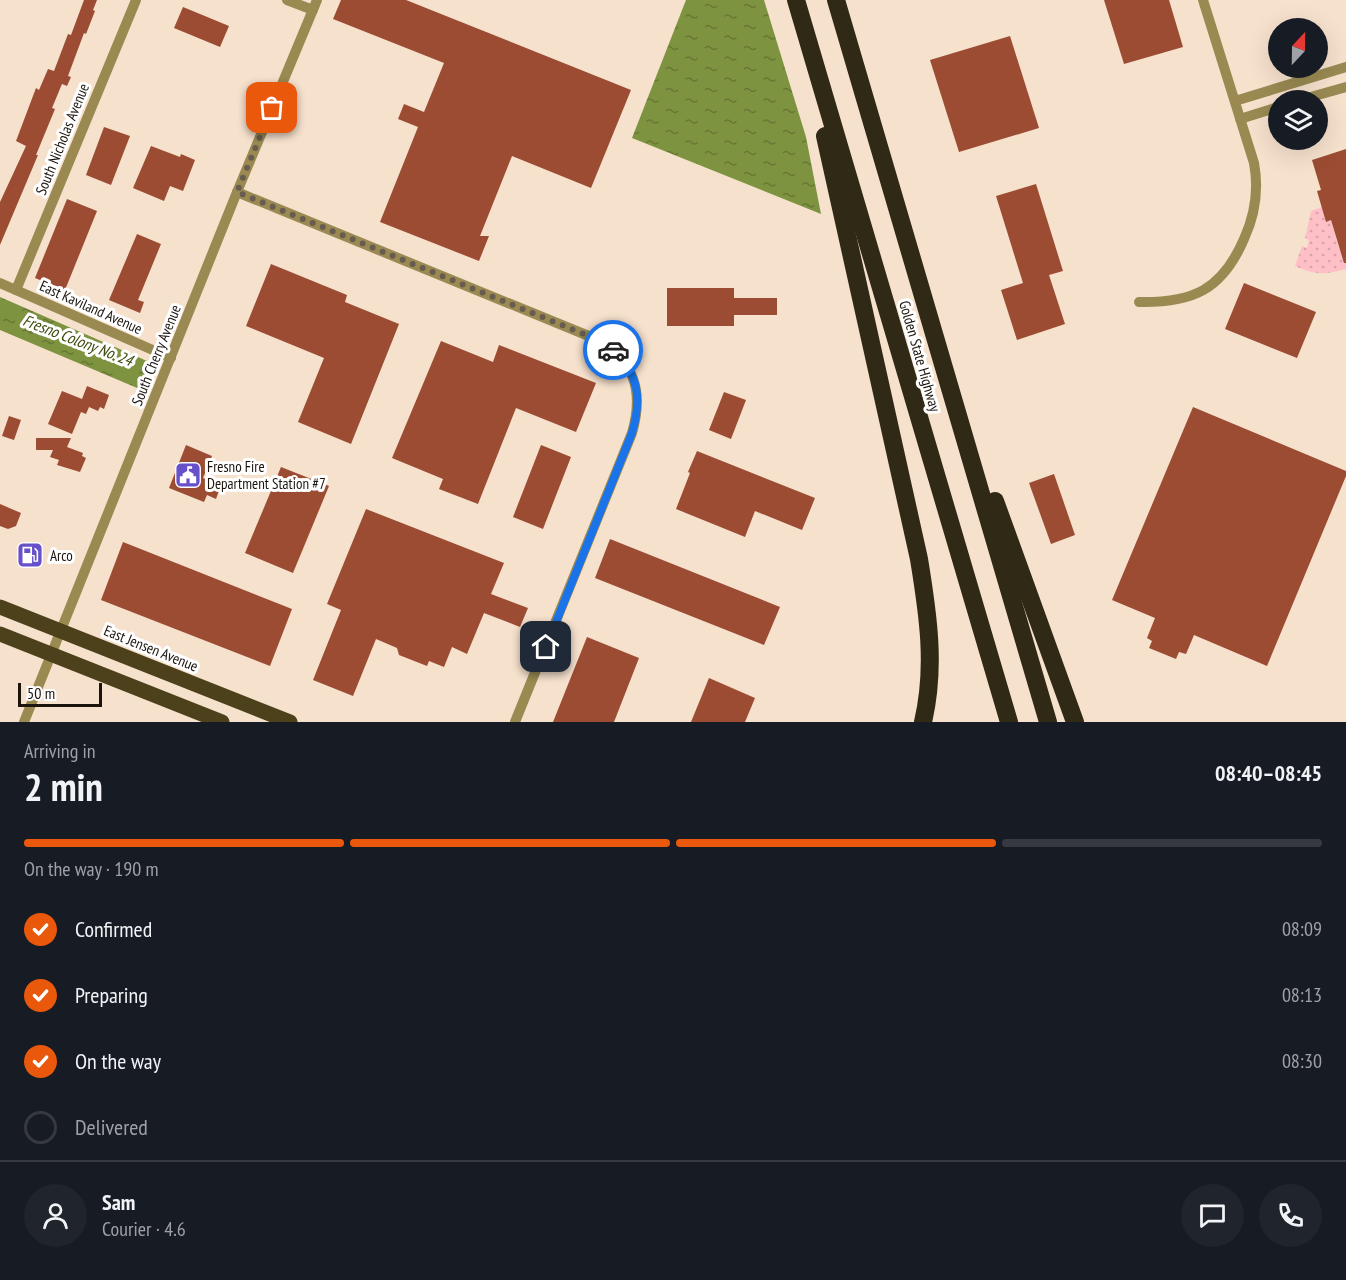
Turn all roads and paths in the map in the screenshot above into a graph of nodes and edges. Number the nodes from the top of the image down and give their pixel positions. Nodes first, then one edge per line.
1 (136, 0) edge
2 (287, 0) edge
3 (795, 0) edge
4 (836, 0) edge
5 (1203, 0) edge
6 (315, 5) edge
7 (1346, 67) edge
8 (1346, 87) edge
9 (1328, 92) edge
10 (1235, 101) junction
11 (1268, 110) edge
12 (1240, 119) junction
13 (237, 192) junction
14 (0, 283) edge
15 (16, 290) junction
16 (1139, 302) dead end
17 (171, 358) junction
18 (956, 405) junction
19 (0, 607) edge
20 (61, 632) junction
21 (0, 634) edge
22 (52, 654) junction
23 (24, 722) edge
24 (222, 722) edge
25 (290, 722) edge
26 (515, 722) edge
27 (923, 722) edge
28 (1009, 722) edge
29 (1048, 722) edge
30 (1075, 722) edge

1 - 15 street, South Nicholas Avenue
2 - 6 street
3 - 27 highway
3 - 28 highway, Golden State Highway
4 - 18 highway, Golden State Highway
5 - 10 street
6 - 13 street, South Cherry Avenue
7 - 10 street
8 - 9 street
10 - 12 street
11 - 12 street
12 - 16 street
13 - 17 street, South Cherry Avenue
13 - 26 street
14 - 15 street, East Kaviland Avenue
15 - 17 street, East Kaviland Avenue
17 - 20 street, South Cherry Avenue
18 - 29 highway, Golden State Highway
18 - 30 highway
19 - 20 main road, East Jensen Avenue
20 - 22 street, South Cherry Avenue
20 - 25 main road, East Jensen Avenue
21 - 22 main road
22 - 23 street, South Cherry Avenue
22 - 24 main road

